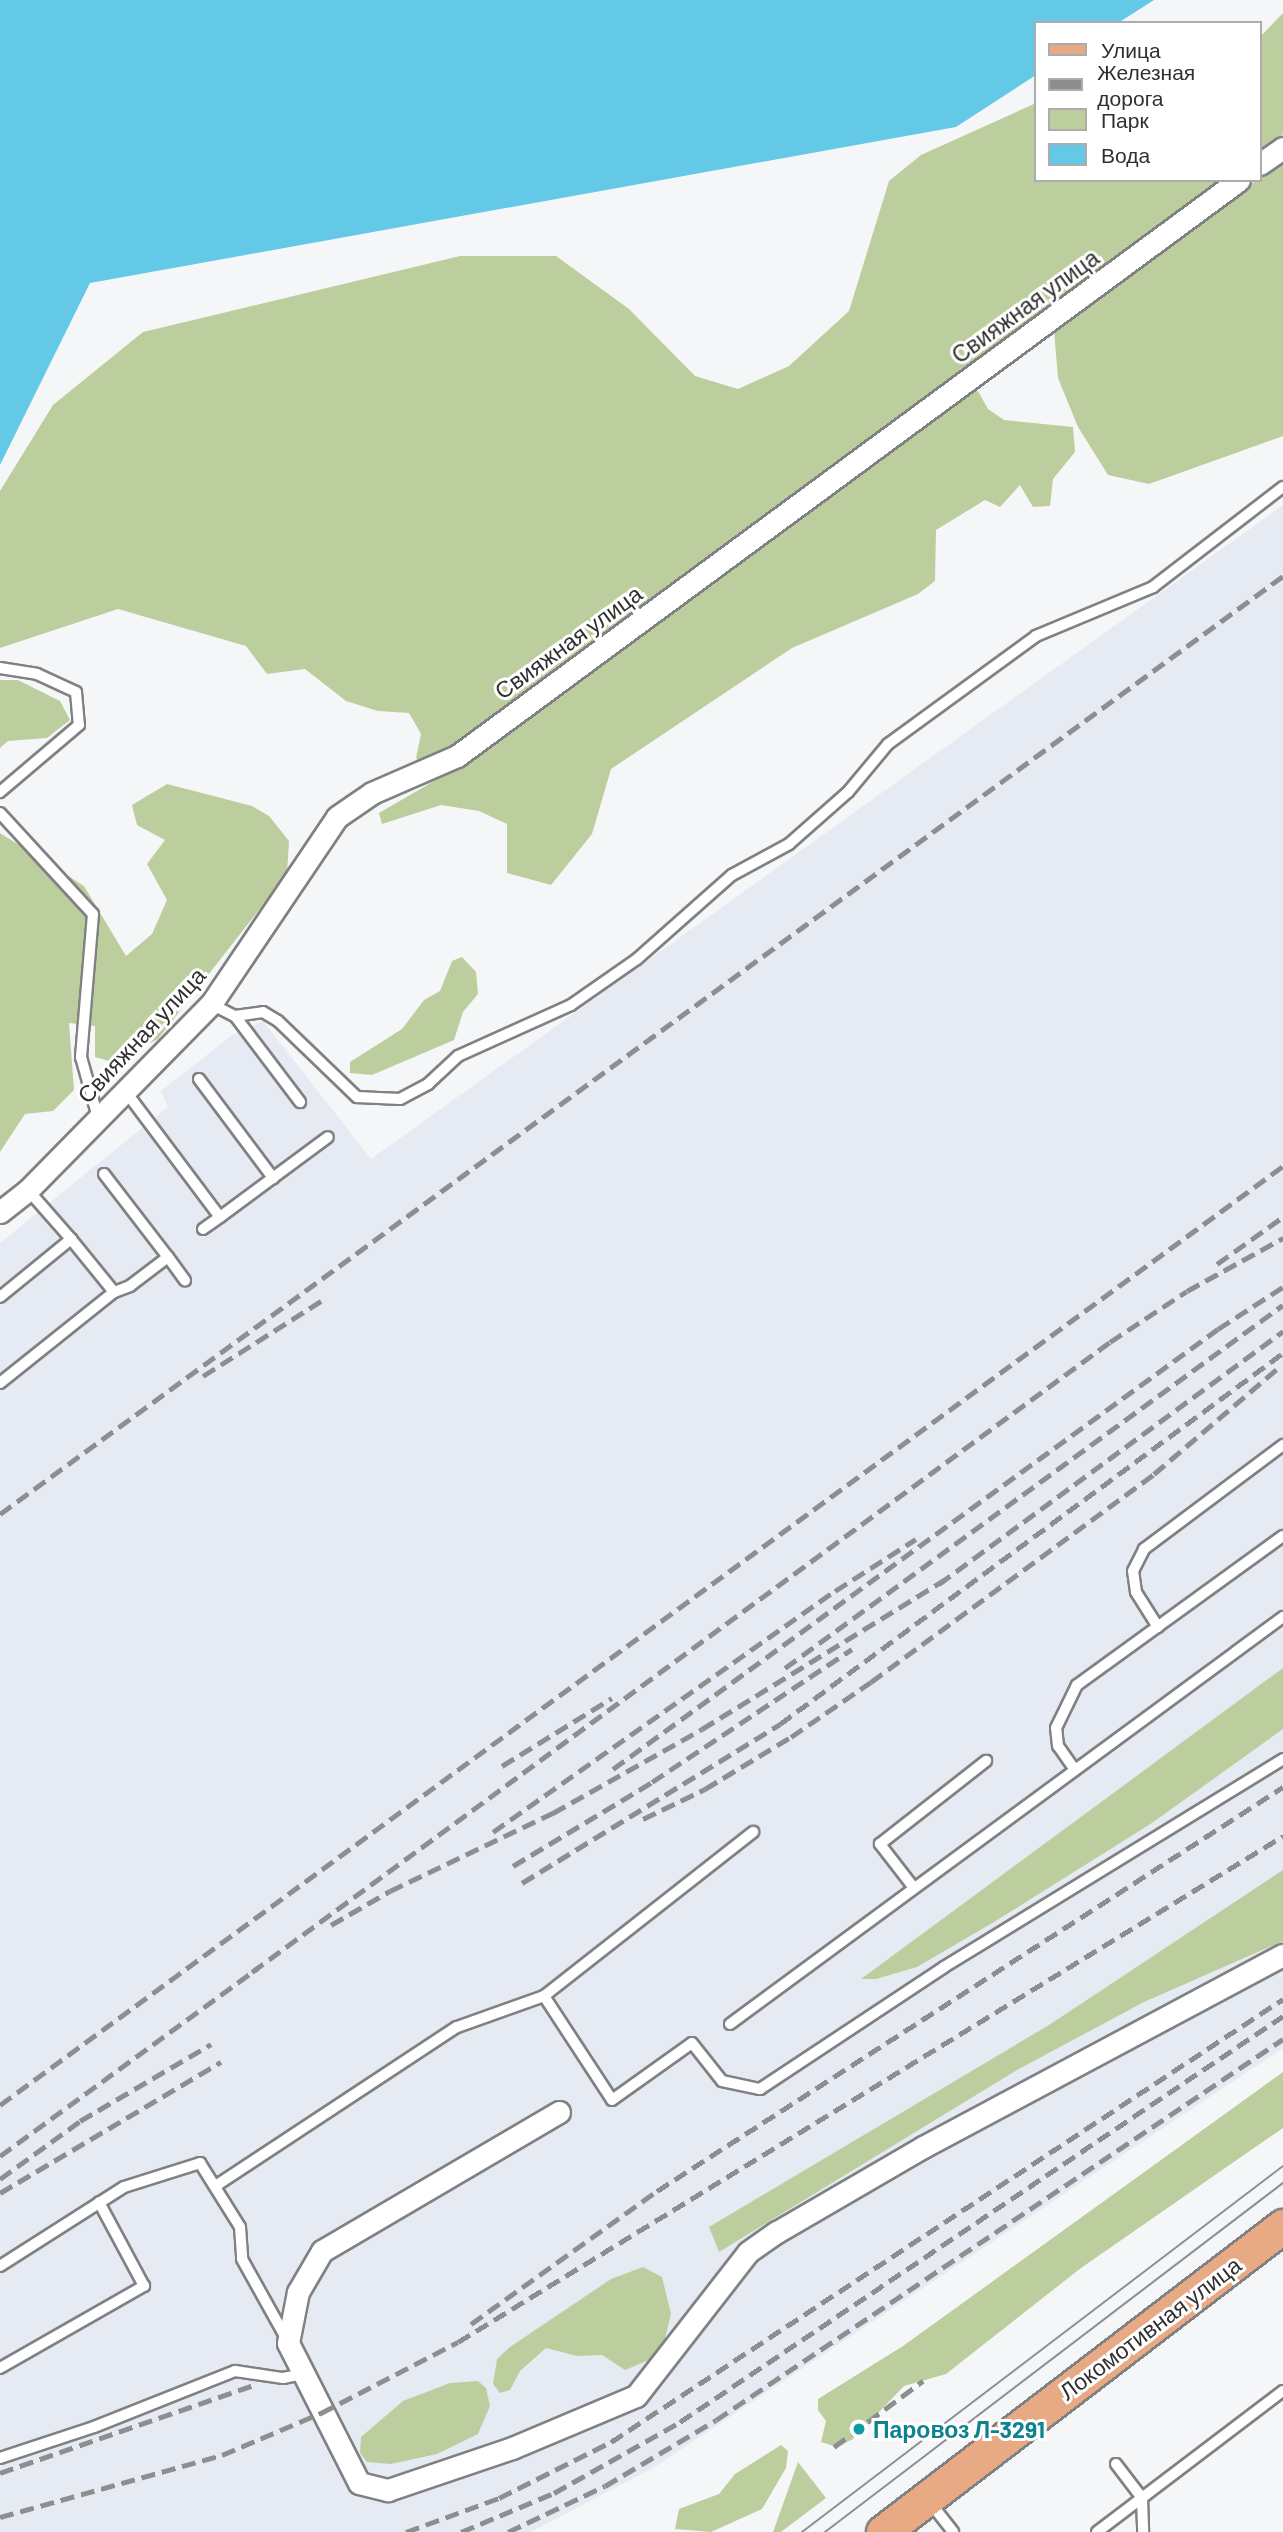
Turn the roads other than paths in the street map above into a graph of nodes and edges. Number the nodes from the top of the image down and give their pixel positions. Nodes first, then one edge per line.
1 (1283, 148) edge
2 (1262, 163) edge
3 (1236, 182) edge
4 (1283, 487) edge
5 (0, 668) edge
6 (0, 792) edge
7 (0, 813) edge
8 (211, 1004) junction
9 (235, 1016) junction
10 (199, 1079) dead end
11 (126, 1092) junction
12 (300, 1102) dead end
13 (99, 1121) junction
14 (327, 1137) dead end
15 (104, 1174) dead end
16 (273, 1178) junction
17 (28, 1190) junction
18 (0, 1212) edge
19 (220, 1217) junction
20 (203, 1229) dead end
21 (71, 1239) junction
22 (168, 1257) junction
23 (185, 1279) dead end
24 (114, 1292) junction
25 (0, 1297) edge
26 (0, 1382) edge
27 (1283, 1445) edge
28 (1283, 1536) edge
29 (1283, 1617) edge
30 (1158, 1626) junction
31 (1283, 1759) edge
32 (986, 1761) dead end
33 (1074, 1770) junction
34 (753, 1832) dead end
35 (914, 1888) junction
36 (1283, 1955) edge
37 (544, 1996) junction
38 (730, 2024) dead end
39 (559, 2112) dead end
40 (217, 2185) junction
41 (99, 2202) junction
42 (1283, 2226) edge
43 (0, 2266) edge
44 (288, 2343) junction
45 (0, 2368) edge
46 (303, 2374) junction
47 (1283, 2391) edge
48 (0, 2458) edge
49 (1116, 2464) dead end
50 (927, 2498) junction
51 (1142, 2498) junction
52 (883, 2532) edge
53 (953, 2532) edge
54 (1097, 2532) edge
55 (1143, 2532) edge

1 - 2 street
3 - 8 street, Свияжная улица
4 - 9 lane
5 - 6 lane
7 - 13 lane
8 - 9 lane
8 - 11 street, Свияжная улица
9 - 12 lane
10 - 16 lane
11 - 13 street, Свияжная улица
11 - 19 lane
13 - 17 street, Свияжная улица
14 - 16 lane
15 - 22 lane
16 - 19 lane
17 - 18 street, Свияжная улица
17 - 21 lane
19 - 20 lane
21 - 24 lane
21 - 25 lane
22 - 23 lane
22 - 24 lane
24 - 26 lane
27 - 30 lane
28 - 30 lane
29 - 33 lane
30 - 33 lane
31 - 37 lane
32 - 35 lane
33 - 35 lane
34 - 37 lane
35 - 38 lane
36 - 46 street
37 - 40 lane
39 - 44 street
40 - 41 lane
40 - 44 lane
41 - 43 lane
41 - 45 lane
42 - 50 main road, Локомотивная улица
44 - 46 street
46 - 48 lane
47 - 51 lane
49 - 51 lane
50 - 52 main road, Локомотивная улица
50 - 53 lane
51 - 54 lane
51 - 55 lane

